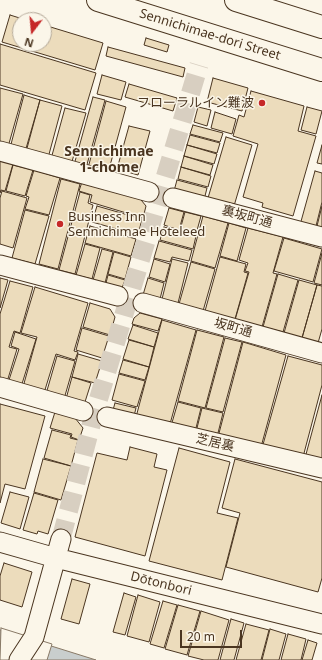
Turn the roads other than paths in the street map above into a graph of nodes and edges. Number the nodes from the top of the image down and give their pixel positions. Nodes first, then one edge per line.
1 (98, 0) edge
2 (236, 0) edge
3 (322, 27) edge
4 (322, 70) edge
5 (0, 152) edge
6 (149, 192) dead end
7 (173, 198) dead end
8 (322, 237) edge
9 (0, 265) edge
10 (118, 296) dead end
11 (143, 303) dead end
12 (322, 353) edge
13 (0, 387) edge
14 (83, 411) dead end
15 (107, 417) dead end
16 (322, 468) edge
17 (61, 538) tunnel mouth
18 (0, 542) edge
19 (56, 558) junction
20 (322, 624) edge
21 (19, 660) edge

1 - 4 main road, Sennichimae-dori Street
2 - 3 main road
5 - 6 street
7 - 8 street, 裏坂町通
9 - 10 street
11 - 12 street, 坂町通
13 - 14 street
15 - 16 street, 芝居裏
17 - 19 street
18 - 19 street, Dōtonbori
19 - 20 street, Dōtonbori
19 - 21 street

